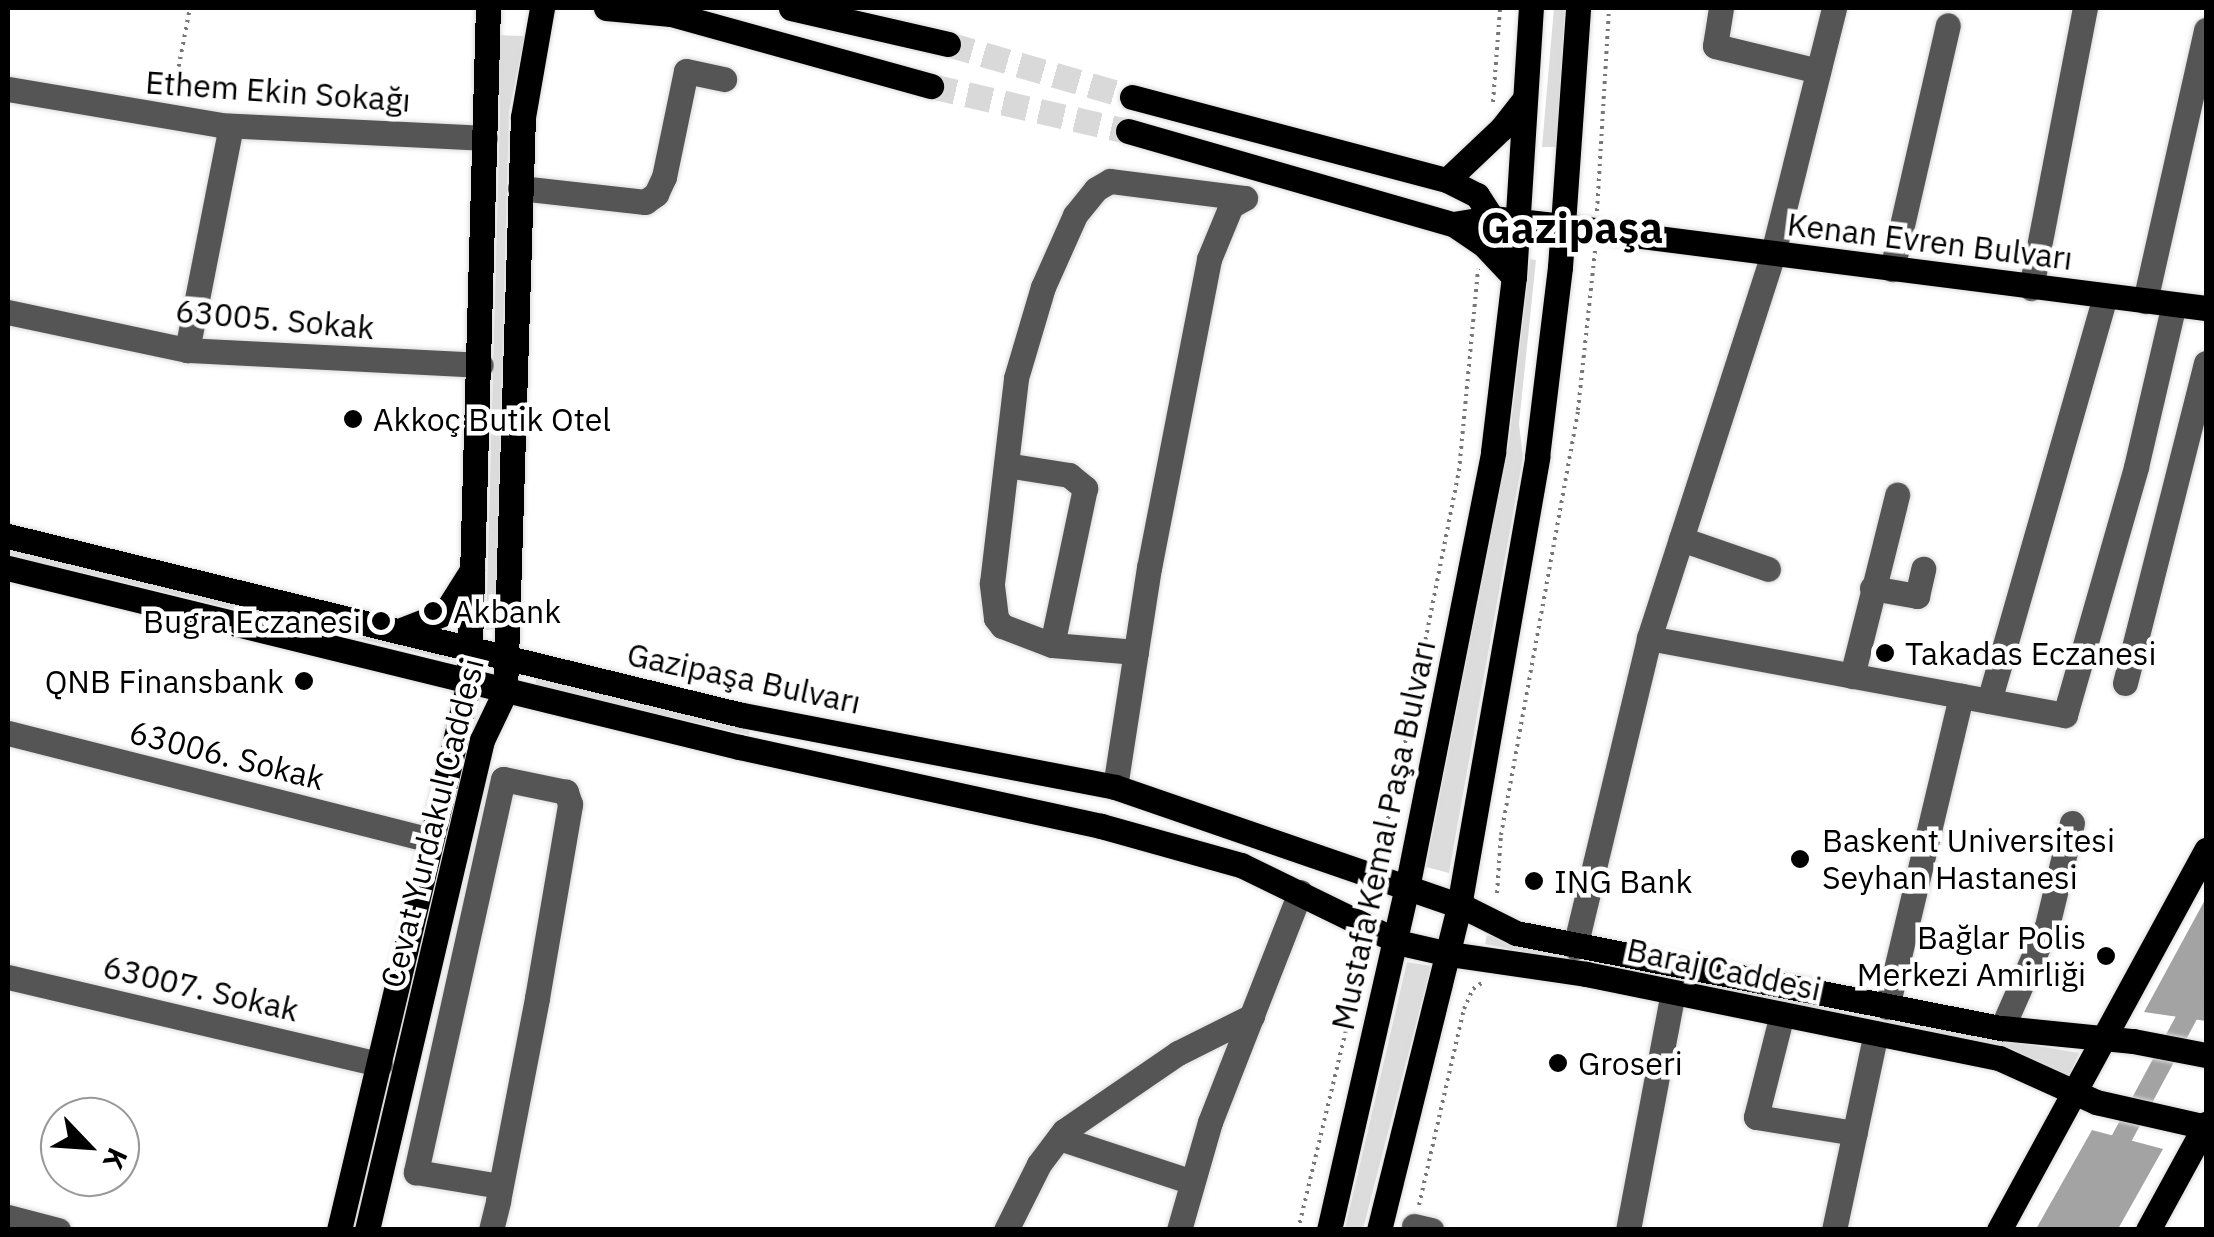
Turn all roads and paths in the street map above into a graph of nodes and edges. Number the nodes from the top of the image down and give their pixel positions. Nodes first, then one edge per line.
1 (190, 8) edge
2 (488, 8) edge
3 (542, 8) edge
4 (606, 8) edge
5 (791, 8) edge
6 (1500, 8) edge
7 (1531, 8) edge
8 (1578, 8) edge
9 (1609, 8) edge
10 (1721, 8) edge
11 (1834, 8) edge
12 (2085, 8) edge
13 (1948, 25) dead end
14 (2206, 30) edge
15 (948, 44) tunnel mouth
16 (1818, 71) junction
17 (724, 79) dead end
18 (930, 86) tunnel mouth
19 (8, 90) edge
20 (1132, 97) tunnel mouth
21 (1524, 100) junction
22 (1493, 103) dead end
23 (170, 111) dead end
24 (231, 126) junction
25 (1128, 131) tunnel mouth
26 (485, 138) junction
27 (1447, 180) junction
28 (520, 188) junction
29 (1504, 220) junction
30 (1453, 224) junction
31 (1563, 226) junction
32 (1597, 230) junction
33 (1773, 253) junction
34 (1480, 254) dead end
35 (1892, 269) junction
36 (1514, 277) junction
37 (2030, 288) junction
38 (2105, 296) junction
39 (2145, 301) junction
40 (2174, 304) junction
41 (2206, 308) edge
42 (8, 312) edge
43 (188, 350) junction
44 (2206, 363) edge
45 (481, 365) junction
46 (1006, 464) junction
47 (1897, 495) dead end
48 (8, 536) edge
49 (1681, 539) junction
50 (474, 566) junction
51 (8, 568) edge
52 (1768, 569) dead end
53 (1924, 569) dead end
54 (1872, 588) junction
55 (399, 631) junction
56 (1650, 638) junction
57 (1052, 646) junction
58 (472, 647) junction
59 (1136, 652) junction
60 (509, 655) junction
61 (1852, 676) junction
62 (470, 682) junction
63 (2125, 683) dead end
64 (505, 692) junction
65 (1961, 696) junction
66 (1989, 701) junction
67 (8, 733) edge
68 (1115, 787) junction
69 (2072, 823) dead end
70 (431, 840) junction
71 (2206, 850) edge
72 (1373, 853) dead end
73 (1408, 888) junction
74 (1300, 892) junction
75 (1497, 893) dead end
76 (1460, 906) junction
77 (1396, 940) junction
78 (1575, 947) junction
79 (1351, 954) dead end
80 (1449, 954) junction
81 (1494, 960) junction
82 (8, 976) edge
83 (1673, 992) junction
84 (1886, 1007) junction
85 (1782, 1014) junction
86 (1252, 1016) junction
87 (2002, 1028) junction
88 (1876, 1033) junction
89 (2106, 1040) junction
90 (2206, 1055) edge
91 (380, 1064) junction
92 (2071, 1091) junction
93 (2204, 1126) edge
94 (1854, 1133) junction
95 (1059, 1138) junction
96 (1192, 1182) junction
97 (500, 1186) junction
98 (8, 1218) edge
99 (1423, 1228) edge
100 (58, 1230) edge
101 (339, 1230) edge
102 (367, 1230) edge
103 (491, 1230) edge
104 (1006, 1230) edge
105 (1178, 1230) edge
106 (1298, 1230) edge
107 (1329, 1230) edge
108 (1379, 1230) edge
109 (1628, 1230) edge
110 (1834, 1230) edge
111 (1998, 1230) edge
112 (2148, 1230) edge

1 - 23 path
2 - 26 main road, Cevat Yurdakul Caddesi
3 - 28 main road, Cevat Yurdakul Caddesi
4 - 18 main road
5 - 15 main road
6 - 22 path
7 - 21 main road, Mustafa Kemal Paşa Bulvarı
8 - 31 main road
9 - 32 path
10 - 16 street
11 - 16 street
12 - 37 street
13 - 35 street
14 - 39 street
16 - 33 street
17 - 28 street
19 - 24 street, Ethem Ekin Sokağı
20 - 27 main road
21 - 27 main road
21 - 29 main road, Mustafa Kemal Paşa Bulvarı
24 - 26 street, Ethem Ekin Sokağı
24 - 43 street
25 - 30 main road
26 - 45 main road, Cevat Yurdakul Caddesi
27 - 29 main road
28 - 60 main road, Cevat Yurdakul Caddesi
29 - 30 main road, Kenan Evren Bulvarı
29 - 31 main road, Kenan Evren Bulvarı
29 - 36 main road, Mustafa Kemal Paşa Bulvarı
30 - 36 main road
31 - 32 main road, Kenan Evren Bulvarı
31 - 76 main road
32 - 33 main road, Kenan Evren Bulvarı
32 - 75 path
33 - 35 main road, Kenan Evren Bulvarı
33 - 49 street
34 - 72 path
35 - 37 main road, Kenan Evren Bulvarı
36 - 73 main road, Mustafa Kemal Paşa Bulvarı
37 - 38 main road, Kenan Evren Bulvarı
38 - 39 main road, Kenan Evren Bulvarı
38 - 66 street
39 - 40 main road, Kenan Evren Bulvarı
40 - 41 main road, Kenan Evren Bulvarı
40 - 66 street
42 - 43 street, 63005. Sokak
43 - 45 street, 63005. Sokak
44 - 63 street
45 - 50 main road, Cevat Yurdakul Caddesi
46 - 57 street
46 - 57 street
46 - 59 street
47 - 54 street
48 - 55 main road, Gazipaşa Bulvarı
49 - 52 street
49 - 56 street
50 - 55 main road
50 - 58 main road, Cevat Yurdakul Caddesi
51 - 62 main road, Gazipaşa Bulvarı
53 - 54 street
54 - 61 street
55 - 58 main road, Gazipaşa Bulvarı
56 - 61 street
56 - 78 street
57 - 59 street
58 - 60 main road, Gazipaşa Bulvarı
58 - 62 main road, Cevat Yurdakul Caddesi
59 - 68 street
60 - 64 main road, Cevat Yurdakul Caddesi
60 - 68 main road, Gazipaşa Bulvarı
61 - 65 street
62 - 64 main road, Gazipaşa Bulvarı
62 - 70 main road, Cevat Yurdakul Caddesi
64 - 74 main road, Gazipaşa Bulvarı
64 - 102 main road, Cevat Yurdakul Caddesi
65 - 66 street
65 - 84 street
67 - 70 street, 63006. Sokak
68 - 73 main road, Gazipaşa Bulvarı
69 - 87 street
70 - 91 main road, Cevat Yurdakul Caddesi
71 - 89 main road
73 - 76 main road, Gazipaşa Bulvarı
73 - 77 main road, Mustafa Kemal Paşa Bulvarı
74 - 77 main road, Gazipaşa Bulvarı
74 - 86 street
76 - 78 main road, Baraj Caddesi
76 - 80 main road
77 - 80 main road, Baraj Caddesi
77 - 107 main road, Mustafa Kemal Paşa Bulvarı
78 - 84 main road, Baraj Caddesi
79 - 106 path
80 - 81 main road, Baraj Caddesi
80 - 108 main road
81 - 83 main road, Baraj Caddesi
81 - 99 path
82 - 91 street, 63007. Sokak
83 - 85 main road, Baraj Caddesi
83 - 109 street
84 - 87 main road, Baraj Caddesi
85 - 88 main road, Baraj Caddesi
85 - 94 street
86 - 95 street
86 - 96 street
87 - 89 main road, Baraj Caddesi
88 - 92 main road, Baraj Caddesi
88 - 94 street
89 - 90 main road, Baraj Caddesi
89 - 92 main road
91 - 101 main road, Cevat Yurdakul Caddesi
92 - 93 main road, Baraj Caddesi
92 - 111 main road
93 - 112 main road
94 - 110 street
95 - 96 street
95 - 104 street
96 - 105 street
97 - 97 street
97 - 103 street
98 - 100 street

